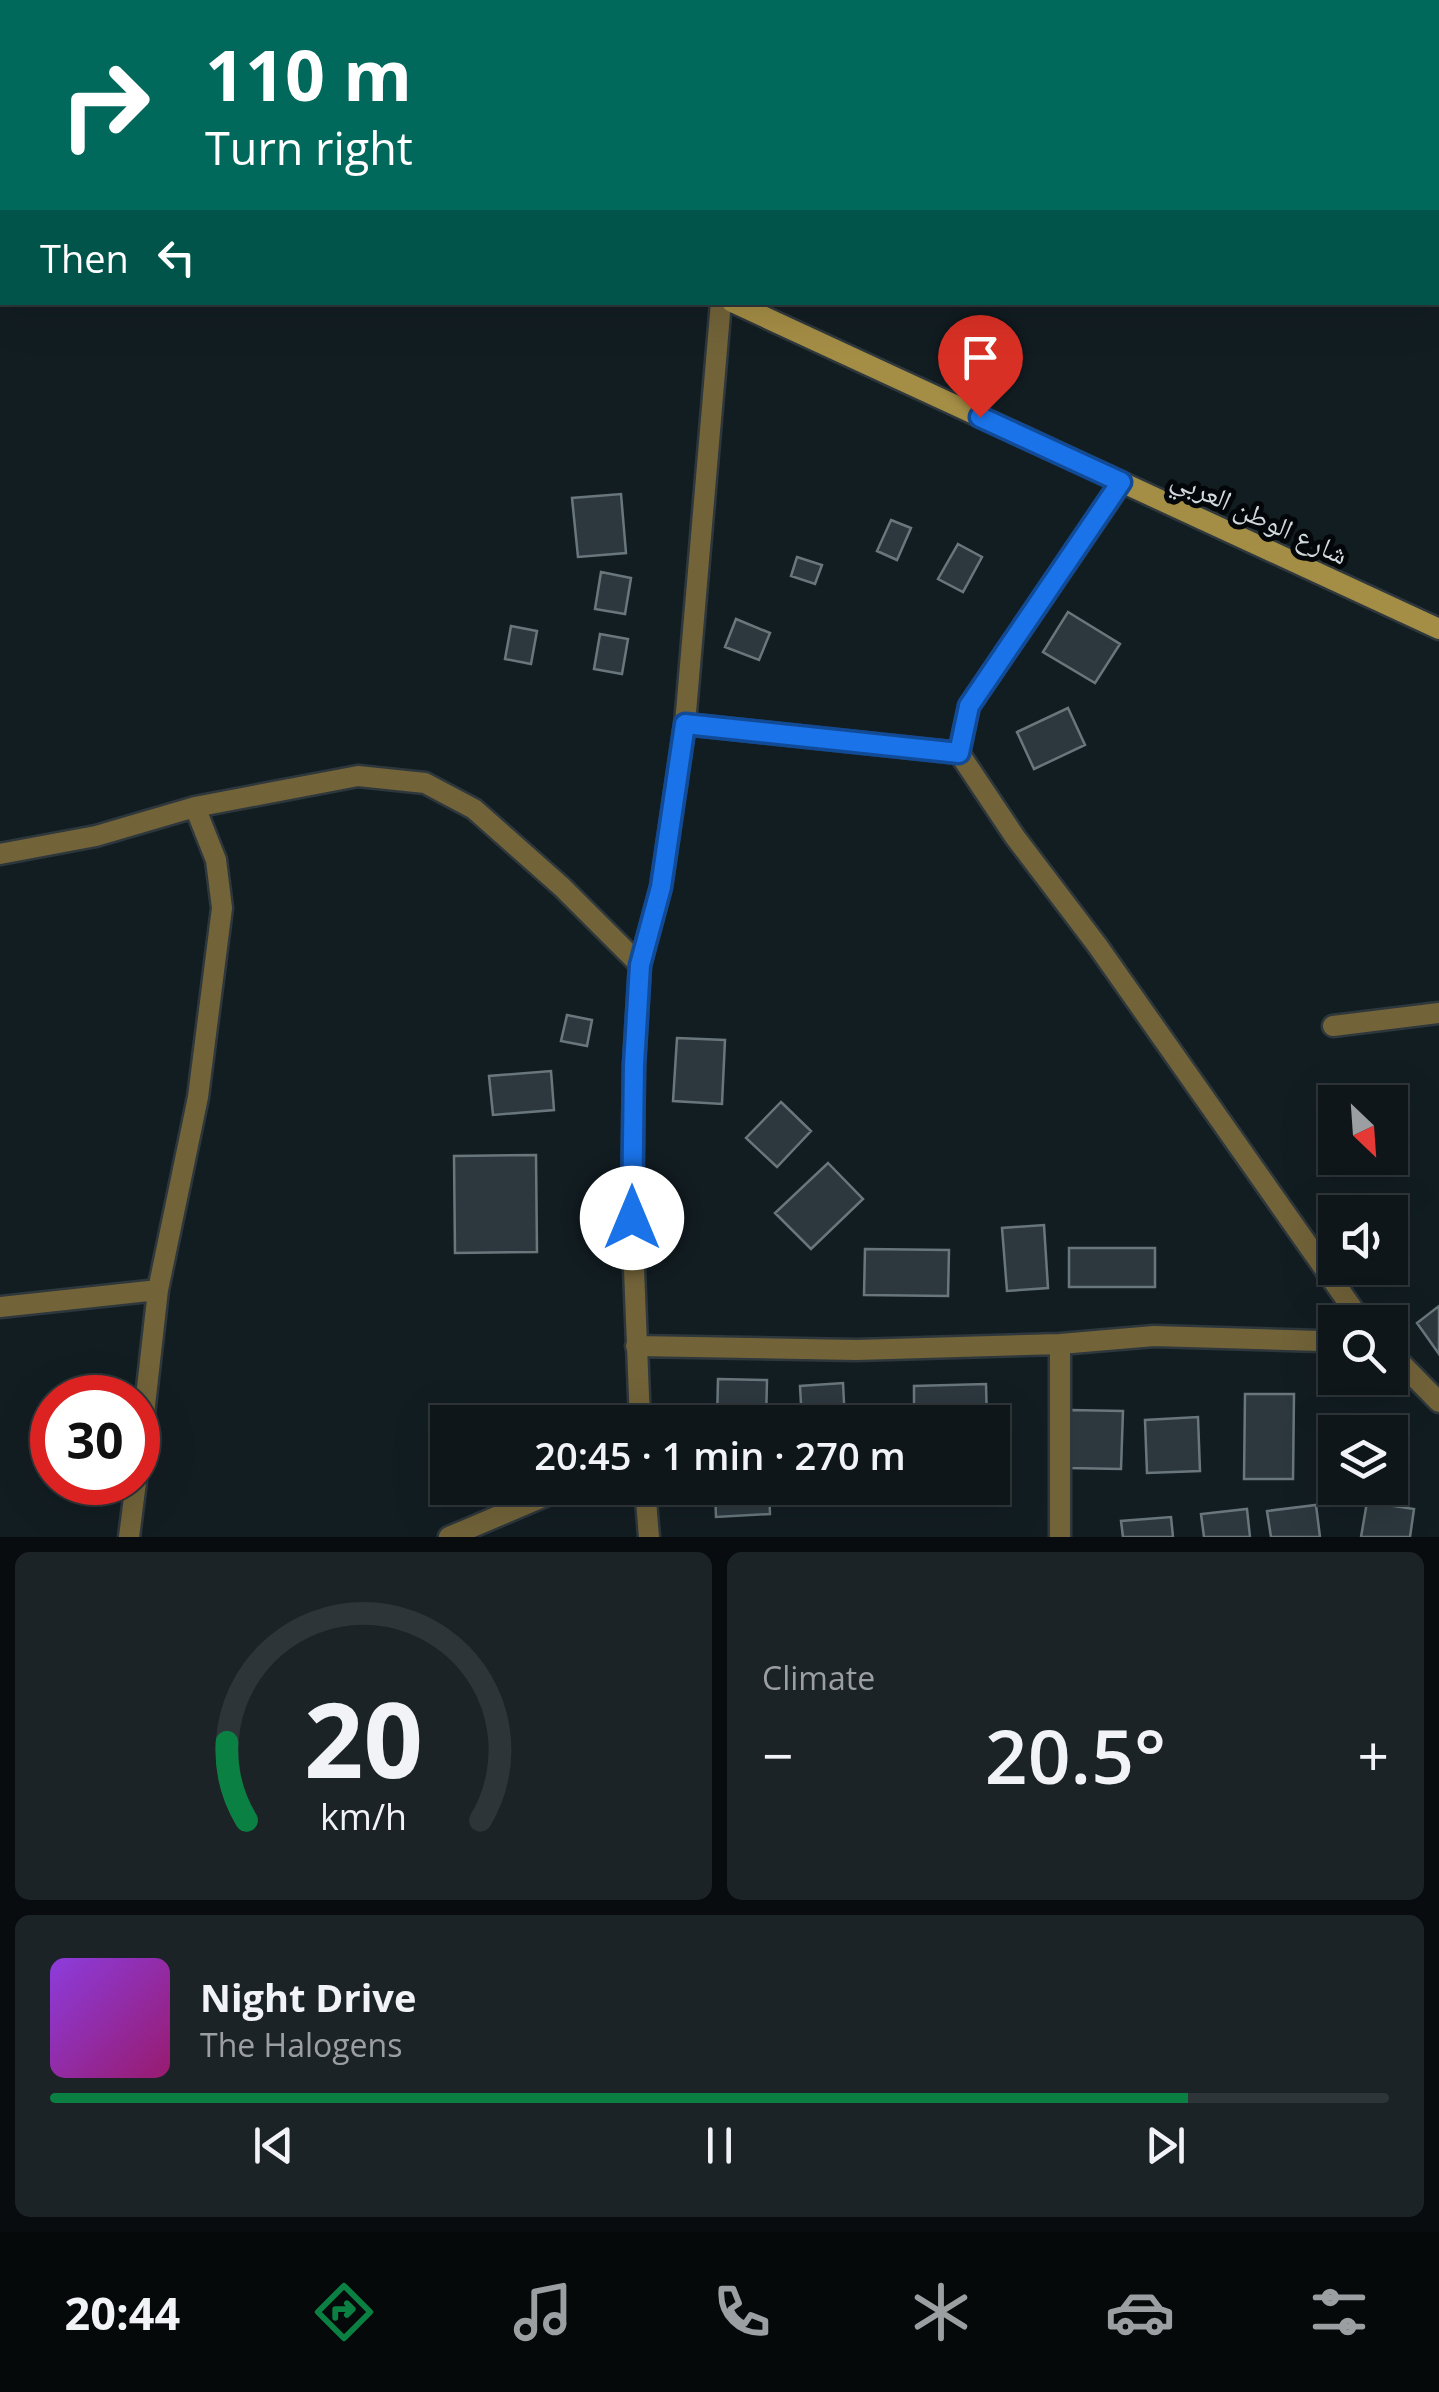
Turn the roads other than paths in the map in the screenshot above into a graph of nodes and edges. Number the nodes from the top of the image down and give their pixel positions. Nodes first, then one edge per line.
1 (720, 305) edge
2 (738, 305) edge
3 (1121, 482) junction
4 (1439, 628) edge
5 (685, 724) junction
6 (959, 753) junction
7 (195, 806) junction
8 (0, 854) edge
9 (640, 965) junction
10 (1439, 1013) edge
11 (1333, 1026) dead end
12 (158, 1290) junction
13 (1350, 1305) edge
14 (0, 1307) edge
15 (1318, 1341) edge
16 (1060, 1344) junction
17 (636, 1346) junction
18 (1408, 1370) edge
19 (148, 1375) edge
20 (1439, 1402) edge
21 (639, 1405) edge
22 (133, 1505) edge
23 (524, 1505) edge
24 (646, 1505) edge
25 (129, 1537) edge
26 (449, 1537) edge
27 (648, 1537) edge
28 (1060, 1537) edge

1 - 5 street
2 - 3 main road, شارع الوطن العربي
3 - 4 main road, شارع الوطن العربي
3 - 6 street
5 - 6 street
5 - 9 street
6 - 13 street
7 - 8 street
7 - 9 street
7 - 12 street
9 - 17 street
10 - 11 street
12 - 14 street
12 - 19 street
15 - 16 street
16 - 17 street
16 - 28 street
17 - 21 street
18 - 20 street
22 - 25 street
23 - 26 street
24 - 27 street

